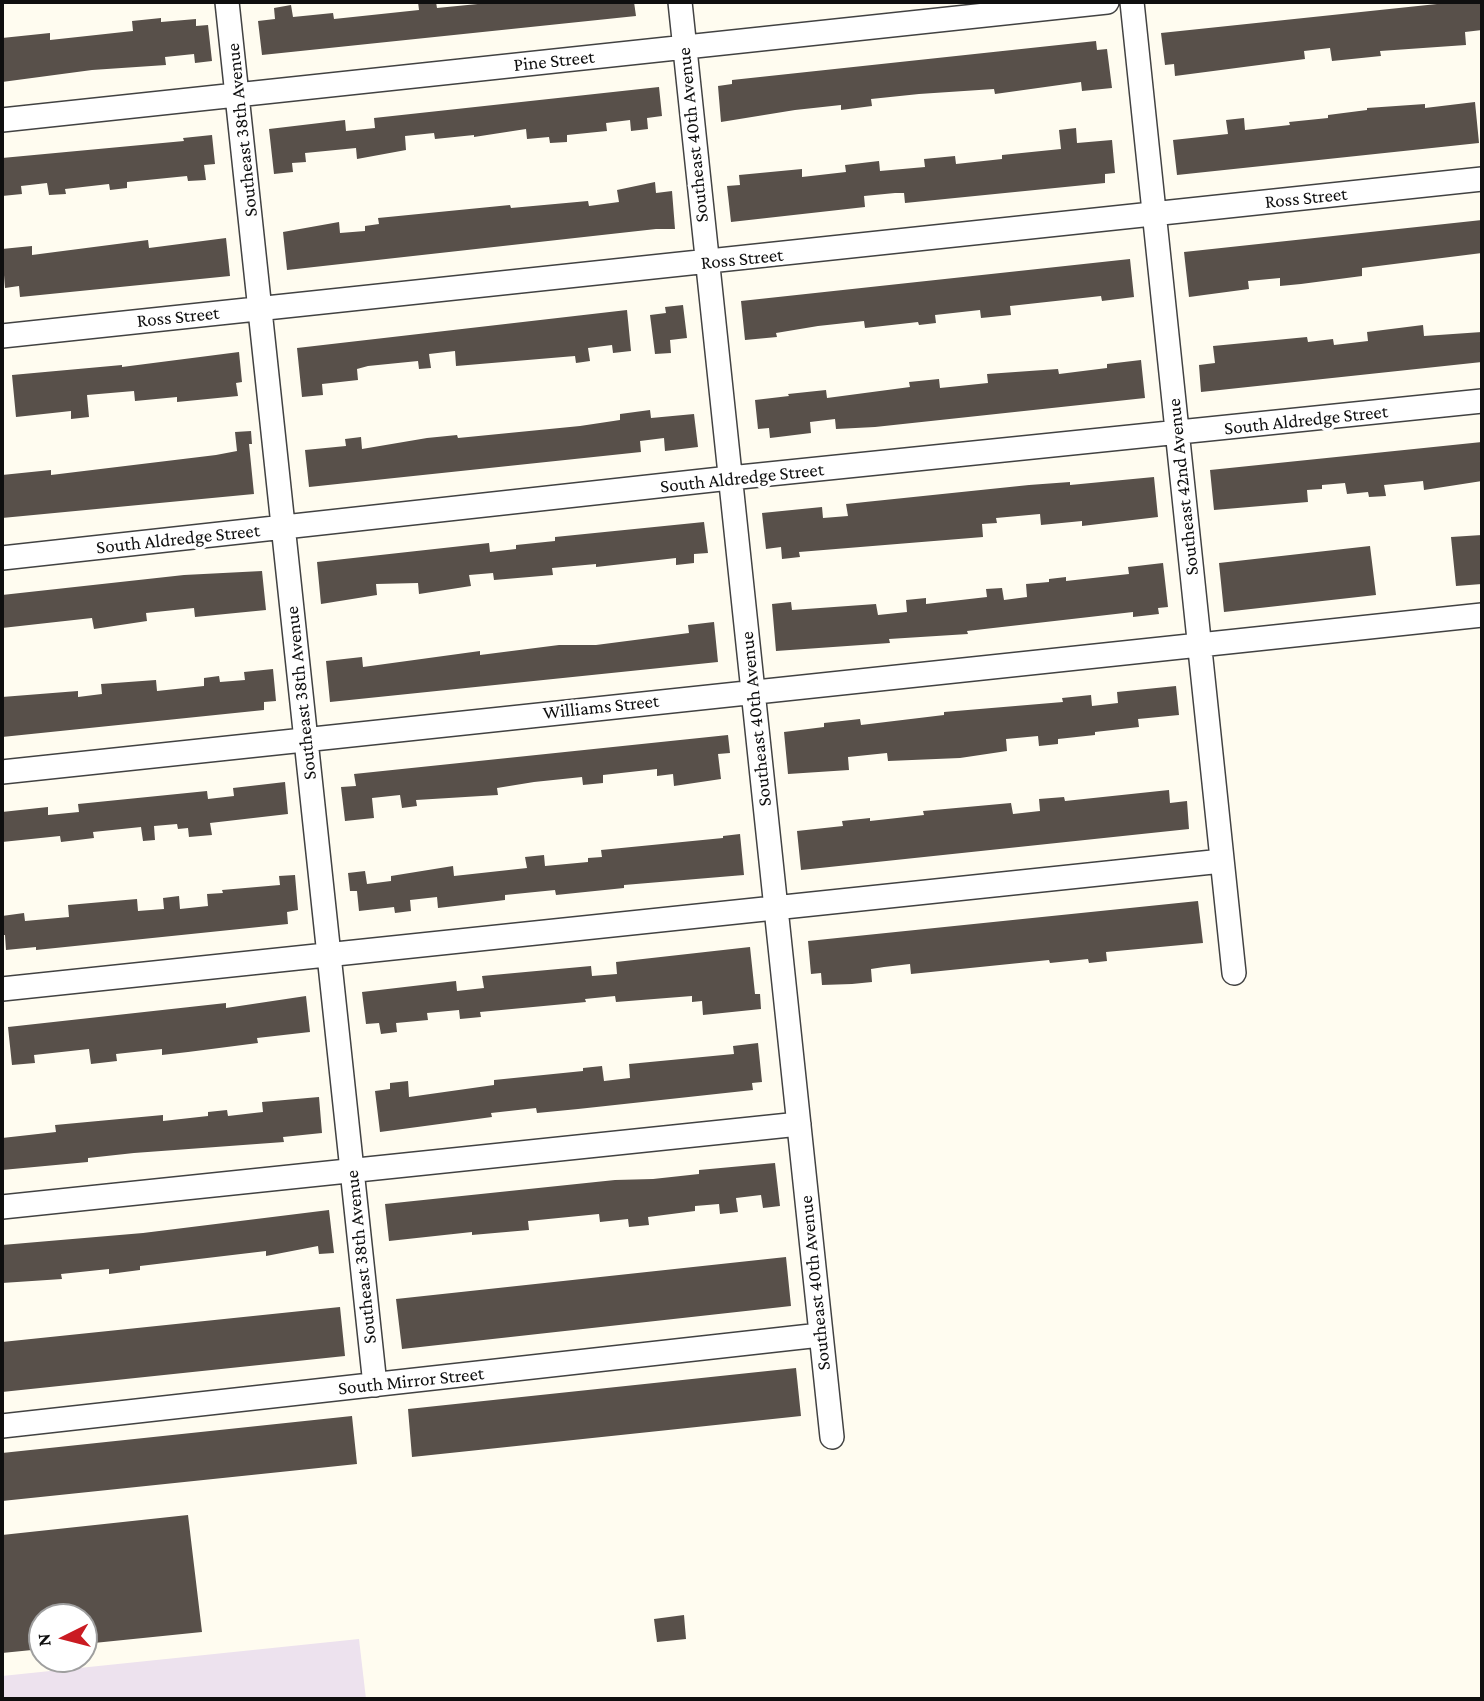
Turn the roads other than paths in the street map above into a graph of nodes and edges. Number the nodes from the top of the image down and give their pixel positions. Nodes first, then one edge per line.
1 (227, 2) edge
2 (680, 2) edge
3 (1107, 2) edge
4 (1132, 2) edge
5 (685, 46) junction
6 (238, 95) junction
7 (2, 120) edge
8 (1482, 179) edge
9 (1154, 214) junction
10 (706, 263) junction
11 (261, 308) junction
12 (2, 336) edge
13 (1482, 401) edge
14 (1178, 434) junction
15 (730, 478) junction
16 (284, 527) junction
17 (2, 558) edge
18 (1482, 615) edge
19 (1200, 646) junction
20 (752, 690) junction
21 (306, 739) junction
22 (2, 772) edge
23 (1222, 862) junction
24 (777, 908) junction
25 (330, 955) junction
26 (1234, 973) dead end
27 (2, 989) edge
28 (799, 1124) junction
29 (352, 1171) junction
30 (2, 1207) edge
31 (820, 1335) junction
32 (375, 1385) junction
33 (2, 1426) edge
34 (832, 1437) dead end

1 - 6 street, Southeast 38th Avenue
2 - 5 street, Southeast 40th Avenue
3 - 5 street, Pine Street
4 - 9 street, Southeast 42nd Avenue
5 - 6 street, Pine Street
5 - 10 street, Southeast 40th Avenue
6 - 7 street, Pine Street
6 - 11 street, Southeast 38th Avenue
8 - 9 street, Ross Street
9 - 10 street, Ross Street
9 - 14 street, Southeast 42nd Avenue
10 - 11 street, Ross Street
10 - 15 street, Southeast 40th Avenue
11 - 12 street, Ross Street
11 - 16 street, Southeast 38th Avenue
13 - 14 street, South Aldredge Street
14 - 15 street, South Aldredge Street
14 - 19 street, Southeast 42nd Avenue
15 - 16 street, South Aldredge Street
15 - 20 street, Southeast 40th Avenue
16 - 17 street, South Aldredge Street
16 - 21 street, Southeast 38th Avenue
18 - 19 street, Williams Street
19 - 20 street, Williams Street
19 - 23 street, Southeast 42nd Avenue
20 - 21 street, Williams Street
20 - 24 street, Southeast 40th Avenue
21 - 22 street, Williams Street
21 - 25 street, Southeast 38th Avenue
23 - 24 street
23 - 26 street, Southeast 42nd Avenue
24 - 25 street
24 - 28 street, Southeast 40th Avenue
25 - 27 street
25 - 29 street, Southeast 38th Avenue
28 - 29 street
28 - 31 street, Southeast 40th Avenue
29 - 30 street
29 - 32 street, Southeast 38th Avenue
31 - 32 street, South Mirror Street
31 - 34 street, Southeast 40th Avenue
32 - 33 street, South Mirror Street

